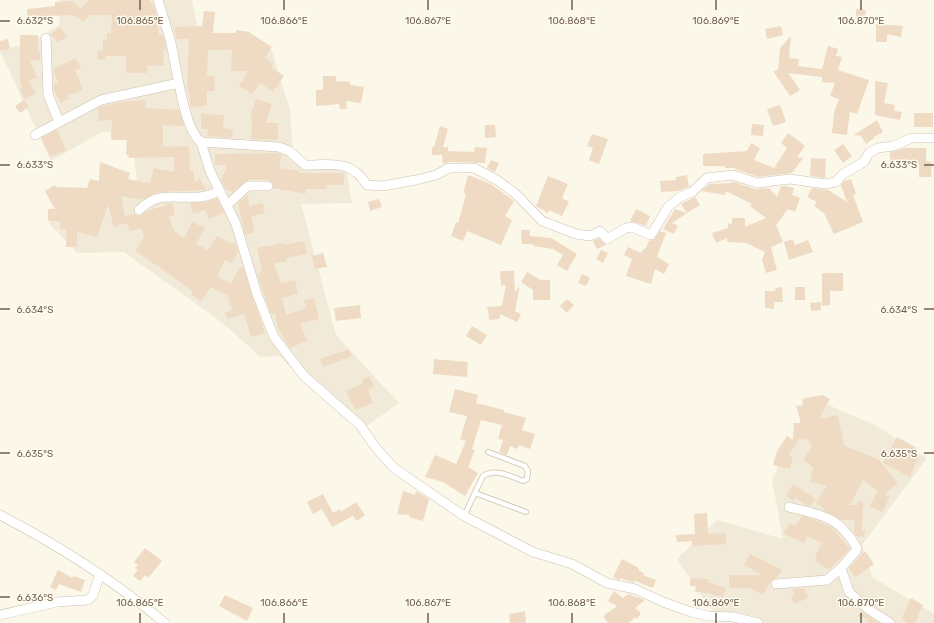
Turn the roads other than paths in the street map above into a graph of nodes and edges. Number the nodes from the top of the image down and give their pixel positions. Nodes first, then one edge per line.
1 (158, 0) edge
2 (46, 38) dead end
3 (179, 83) junction
4 (59, 122) junction
5 (35, 135) dead end
6 (934, 138) edge
7 (201, 142) junction
8 (268, 186) dead end
9 (220, 191) junction
10 (227, 205) junction
11 (139, 210) dead end
12 (488, 452) dead end
13 (475, 493) junction
14 (789, 507) dead end
15 (526, 512) dead end
16 (0, 515) edge
17 (464, 516) junction
18 (841, 568) junction
19 (100, 574) junction
20 (776, 584) dead end
21 (0, 615) edge
22 (165, 623) edge
23 (756, 623) edge
24 (890, 623) edge

1 - 3 street
2 - 4 street
3 - 4 street
3 - 7 street
4 - 5 street
6 - 7 street
7 - 9 street
8 - 10 street
9 - 10 street
9 - 11 street
10 - 17 street
12 - 13 lane
13 - 15 lane
13 - 17 lane
14 - 18 street
16 - 19 street
17 - 23 street
18 - 20 street
18 - 24 street
19 - 21 street
19 - 22 street

